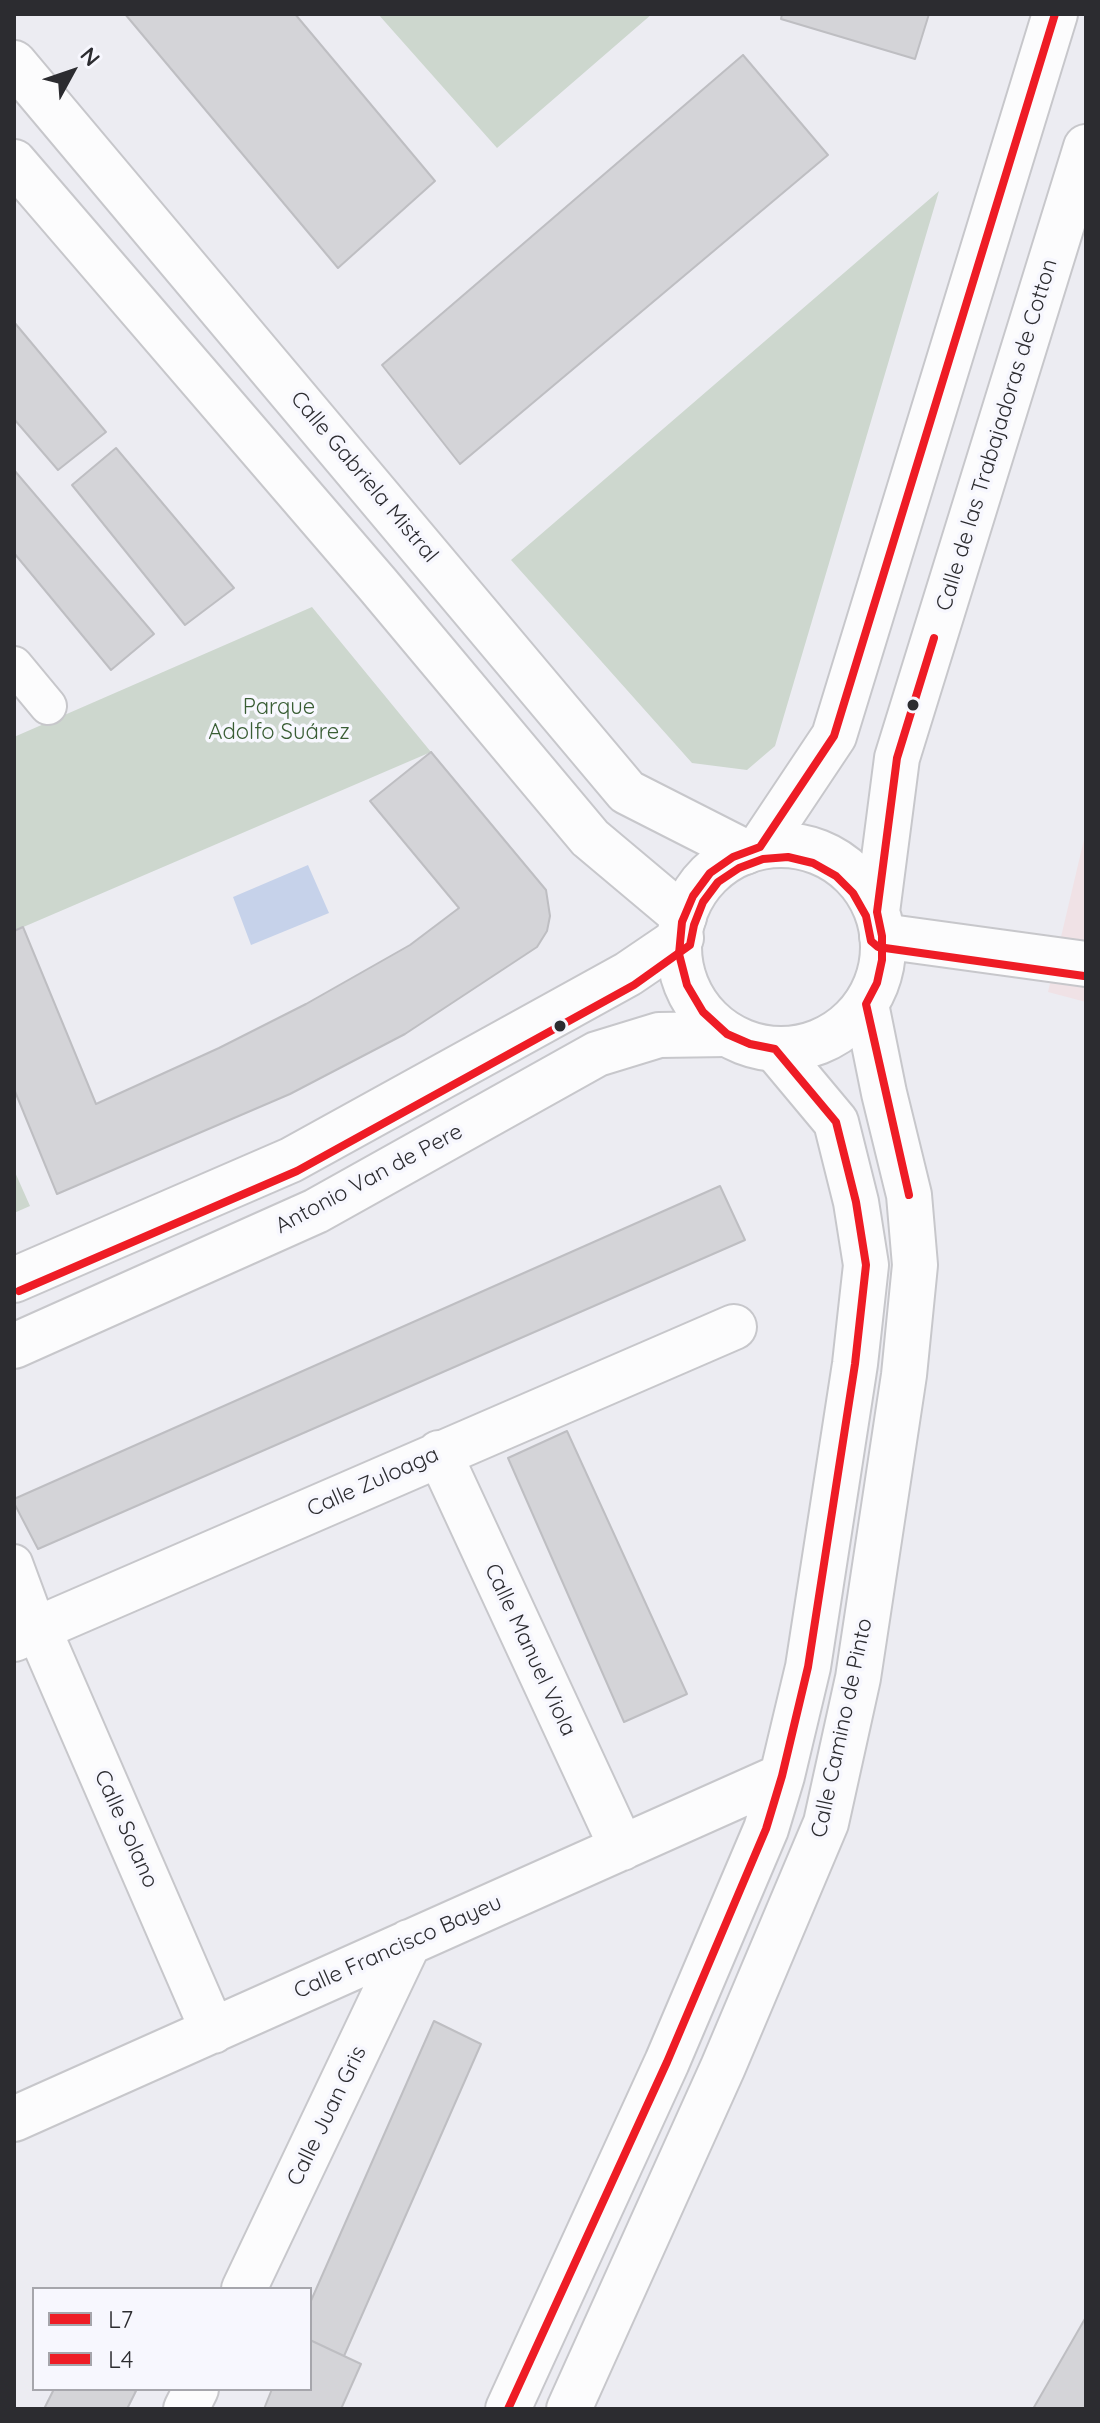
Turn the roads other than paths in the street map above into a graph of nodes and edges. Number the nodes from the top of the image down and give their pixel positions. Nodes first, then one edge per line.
1 (1055, 14) edge
2 (14, 63) edge
3 (1086, 147) edge
4 (14, 162) edge
5 (14, 665) edge
6 (48, 706) dead end
7 (752, 850) junction
8 (880, 924) junction
9 (682, 927) junction
10 (1086, 964) edge
11 (866, 1004) junction
12 (727, 1034) junction
13 (775, 1049) junction
14 (14, 1280) edge
15 (734, 1327) dead end
16 (14, 1346) edge
17 (439, 1453) junction
18 (14, 1563) edge
19 (26, 1634) edge
20 (782, 1776) junction
21 (622, 1848) junction
22 (409, 1942) junction
23 (213, 2031) junction
24 (14, 2119) edge
25 (245, 2287) edge
26 (195, 2391) edge
27 (186, 2409) edge
28 (508, 2409) edge
29 (569, 2409) edge

1 - 7 street
2 - 7 street, Calle Gabriela Mistral
3 - 8 street, Calle de las Trabajadoras de Cotton
4 - 9 street
5 - 6 street
7 - 8 street
7 - 9 street
8 - 10 street
8 - 11 street
9 - 12 street
9 - 14 street
11 - 13 street
11 - 29 street, Calle Camino de Pinto
12 - 13 street
12 - 16 street, Antonio Van de Pere
13 - 20 street, Calle Camino de Pinto
15 - 17 street, Calle Zuloaga
17 - 19 street, Calle Zuloaga
17 - 21 street, Calle Manuel Viola
18 - 19 street
19 - 23 street, Calle Solano
20 - 21 street, Calle Francisco Bayeu
20 - 28 street, Calle Camino de Pinto
21 - 22 street, Calle Francisco Bayeu
22 - 23 street, Calle Francisco Bayeu
22 - 25 street, Calle Juan Gris
23 - 24 street, Calle Francisco Bayeu
26 - 27 street

